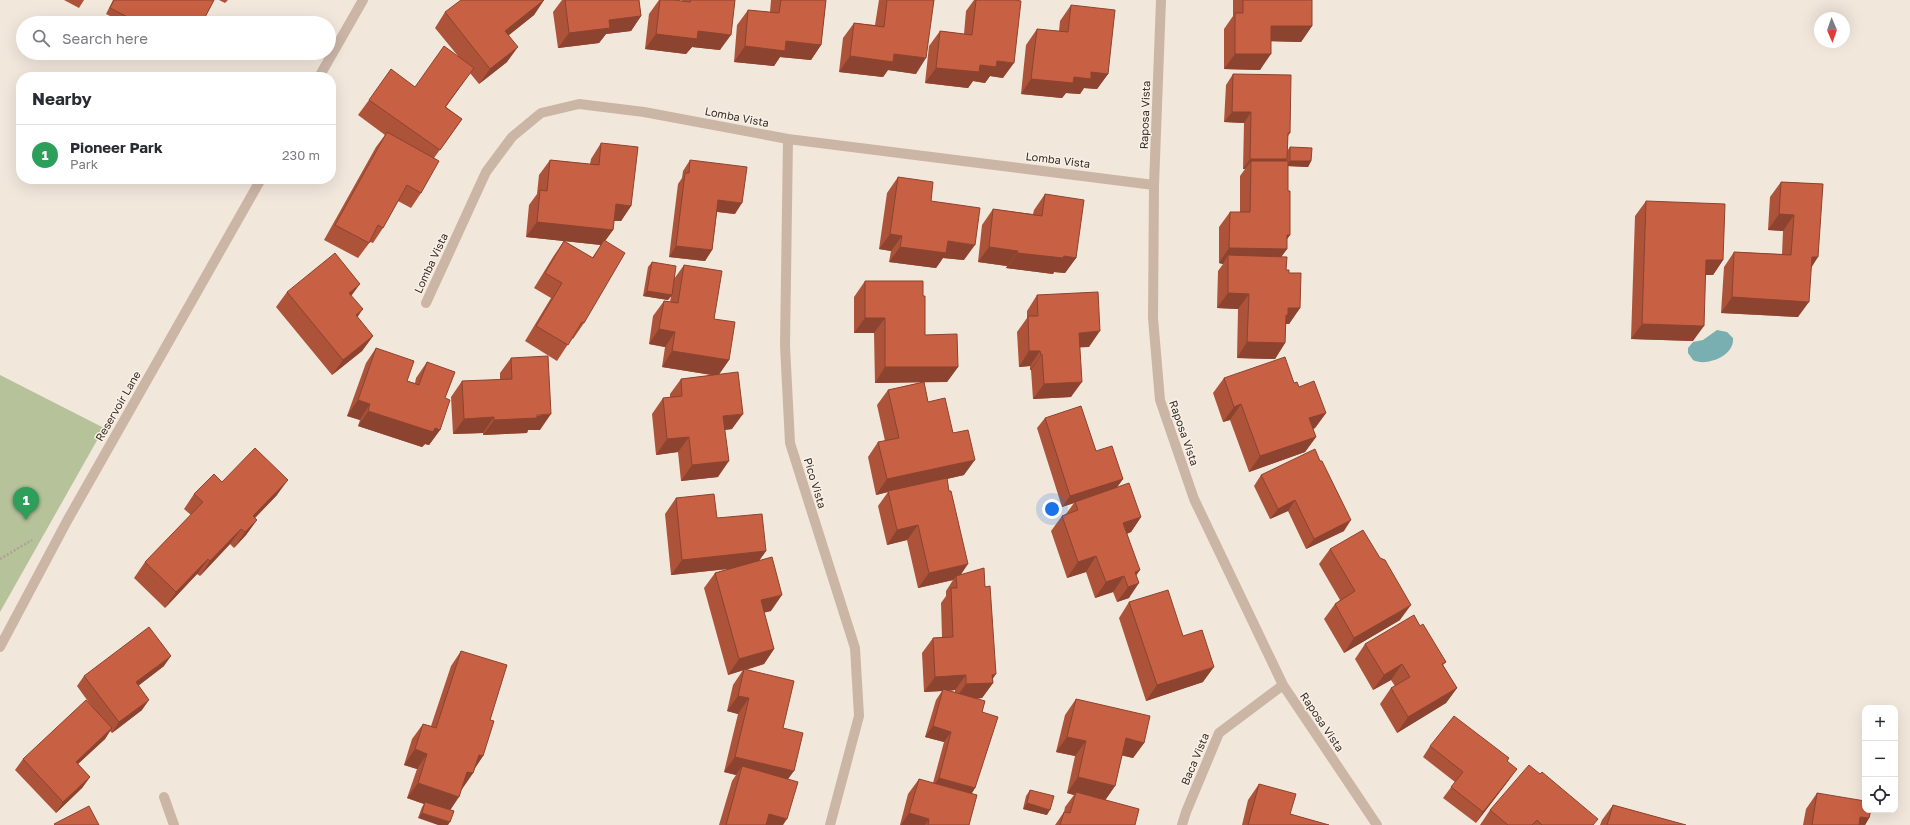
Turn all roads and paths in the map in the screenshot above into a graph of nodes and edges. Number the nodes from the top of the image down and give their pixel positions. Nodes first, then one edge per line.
1 (363, 0) edge
2 (1161, 0) edge
3 (336, 47) edge
4 (329, 60) edge
5 (322, 72) edge
6 (788, 139) junction
7 (258, 184) edge
8 (1154, 184) junction
9 (426, 303) dead end
10 (0, 647) edge
11 (1283, 685) junction
12 (164, 797) dead end
13 (174, 825) edge
14 (830, 825) edge
15 (1182, 825) edge
16 (1377, 825) edge

1 - 3 street
2 - 8 street, Raposa Vista
4 - 5 street
6 - 8 street, Lomba Vista
6 - 9 street, Lomba Vista
6 - 14 street, Pico Vista
7 - 10 street, Reservoir Lane
8 - 11 street, Raposa Vista
11 - 15 street, Baca Vista
11 - 16 street, Raposa Vista
12 - 13 street

